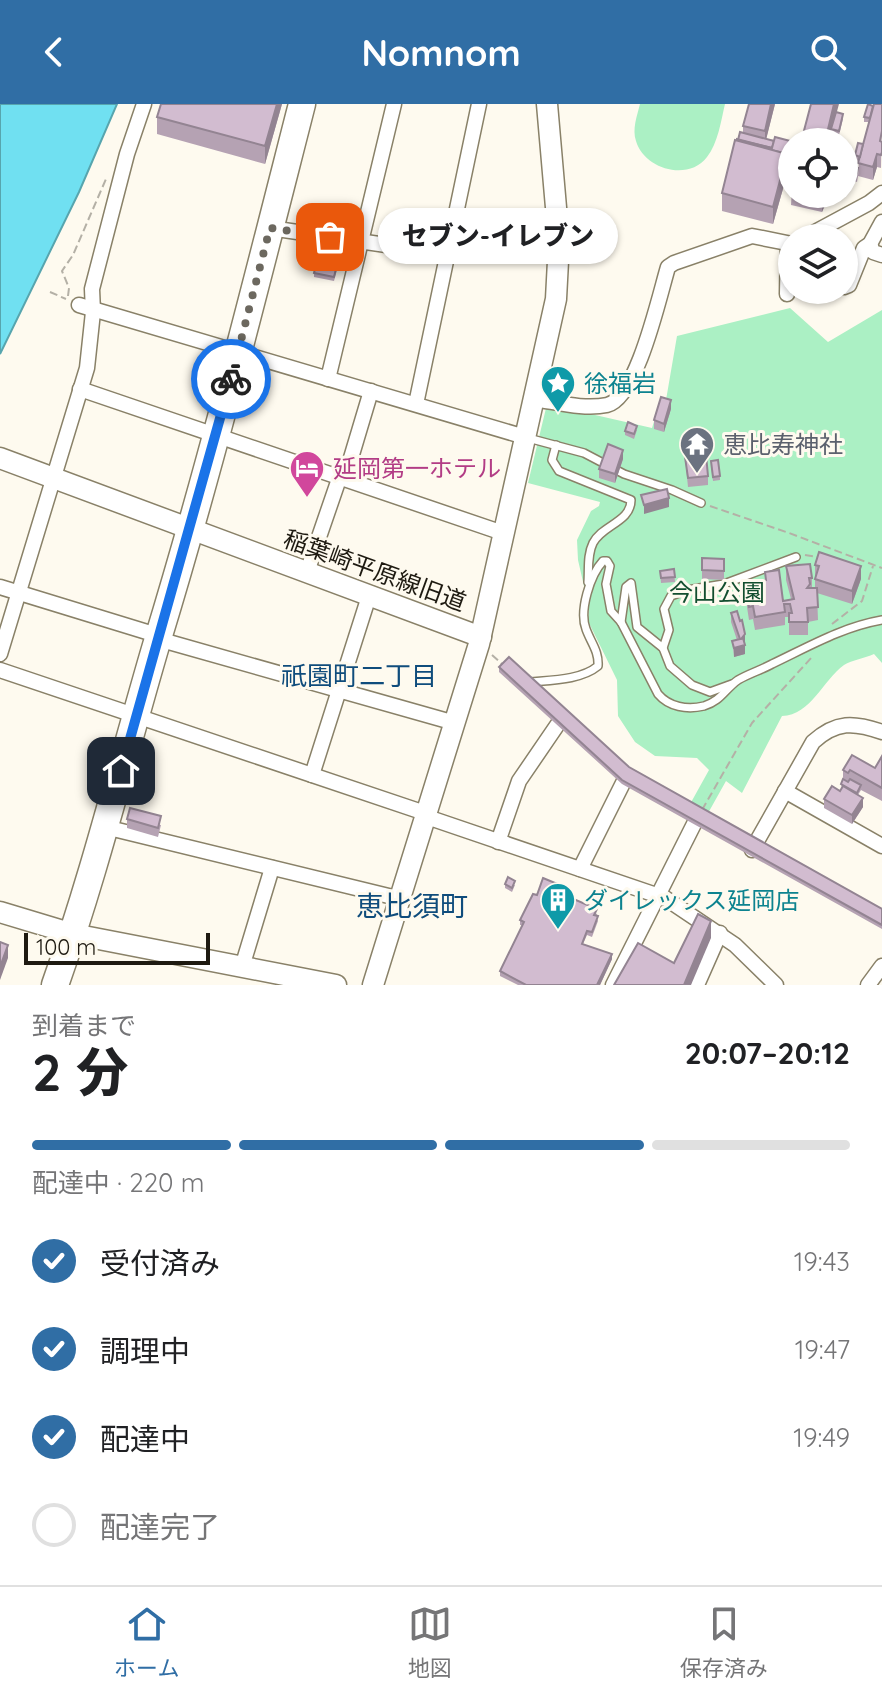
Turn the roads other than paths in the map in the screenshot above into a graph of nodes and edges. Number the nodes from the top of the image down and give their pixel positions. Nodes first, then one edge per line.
1 (144, 104) edge
2 (302, 104) edge
3 (394, 104) edge
4 (479, 104) edge
5 (542, 105) edge
6 (882, 193) edge
7 (882, 222) edge
8 (830, 224) edge
9 (270, 228) junction
10 (778, 241) edge
11 (361, 242) junction
12 (870, 244) junction
13 (447, 254) junction
14 (882, 255) edge
15 (858, 263) edge
16 (79, 305) dead end
17 (93, 312) junction
18 (238, 352) junction
19 (328, 379) junction
20 (80, 389) junction
21 (371, 391) junction
22 (533, 399) junction
23 (416, 404) junction
24 (215, 435) junction
25 (525, 437) junction
26 (556, 445) junction
27 (0, 458) edge
28 (342, 477) junction
29 (53, 478) junction
30 (701, 503) road end
31 (189, 530) junction
32 (503, 533) junction
33 (796, 557) road end
34 (307, 572) junction
35 (0, 587) edge
36 (588, 589) junction
37 (18, 593) junction
38 (369, 596) junction
39 (882, 620) edge
40 (621, 622) junction
41 (159, 638) junction
42 (480, 640) junction
43 (663, 648) junction
44 (0, 654) edge
45 (0, 670) edge
46 (524, 683) edge
47 (734, 683) junction
48 (339, 692) junction
49 (137, 715) junction
50 (560, 721) edge
51 (455, 723) junction
52 (882, 732) edge
53 (312, 775) junction
54 (625, 779) edge
55 (785, 791) junction
56 (427, 816) junction
57 (696, 820) edge
58 (105, 827) junction
59 (498, 842) junction
60 (882, 846) edge
61 (752, 850) edge
62 (272, 868) junction
63 (580, 869) junction
64 (658, 896) junction
65 (401, 899) junction
66 (0, 912) edge
67 (720, 933) junction
68 (73, 934) junction
69 (882, 966) edge
70 (242, 967) junction
71 (55, 985) edge
72 (336, 985) edge
73 (373, 985) edge
74 (613, 985) edge
75 (697, 985) edge
76 (776, 985) edge
77 (868, 985) edge

1 - 17 street
2 - 9 highway
3 - 11 street
4 - 13 street
5 - 22 street
6 - 8 street
7 - 12 street
9 - 11 street
9 - 18 highway
10 - 22 street
11 - 13 street
11 - 19 street
12 - 14 street
12 - 15 street
13 - 23 street
16 - 17 street
17 - 18 street
17 - 20 street
18 - 19 street
18 - 24 highway
19 - 21 street
20 - 24 street
20 - 29 street
21 - 23 street
21 - 28 street
22 - 25 street
23 - 25 street
24 - 28 street
24 - 31 highway
25 - 26 lane
25 - 32 street
26 - 30 lane
26 - 36 lane
27 - 29 street, 稲葉崎平原線旧道
28 - 32 street
28 - 34 street
29 - 31 street, 稲葉崎平原線旧道
29 - 37 street
31 - 34 street, 稲葉崎平原線旧道
31 - 41 highway
32 - 42 street
33 - 43 lane
34 - 38 street, 稲葉崎平原線旧道
35 - 37 street
36 - 40 lane
36 - 46 lane
37 - 41 street
37 - 44 street
38 - 42 street, 稲葉崎平原線旧道
38 - 48 street
39 - 47 lane
40 - 43 lane
40 - 47 lane
41 - 48 street
41 - 49 highway
42 - 51 street, 稲葉崎平原線旧道
43 - 47 lane
45 - 49 street
48 - 51 street
48 - 53 street
49 - 53 street
49 - 58 highway
50 - 59 street
51 - 56 street, 稲葉崎平原線旧道
52 - 55 street
53 - 56 street
54 - 63 street
55 - 60 street
55 - 61 street
56 - 59 street
56 - 65 street, 稲葉崎平原線旧道
57 - 64 street
58 - 62 street
58 - 68 highway
59 - 63 street
62 - 65 street
62 - 70 street
63 - 64 street
64 - 67 street
64 - 74 street
65 - 73 street, 稲葉崎平原線旧道
66 - 68 street
67 - 75 street
67 - 76 street
68 - 70 street
68 - 71 highway
69 - 77 street
70 - 72 street

